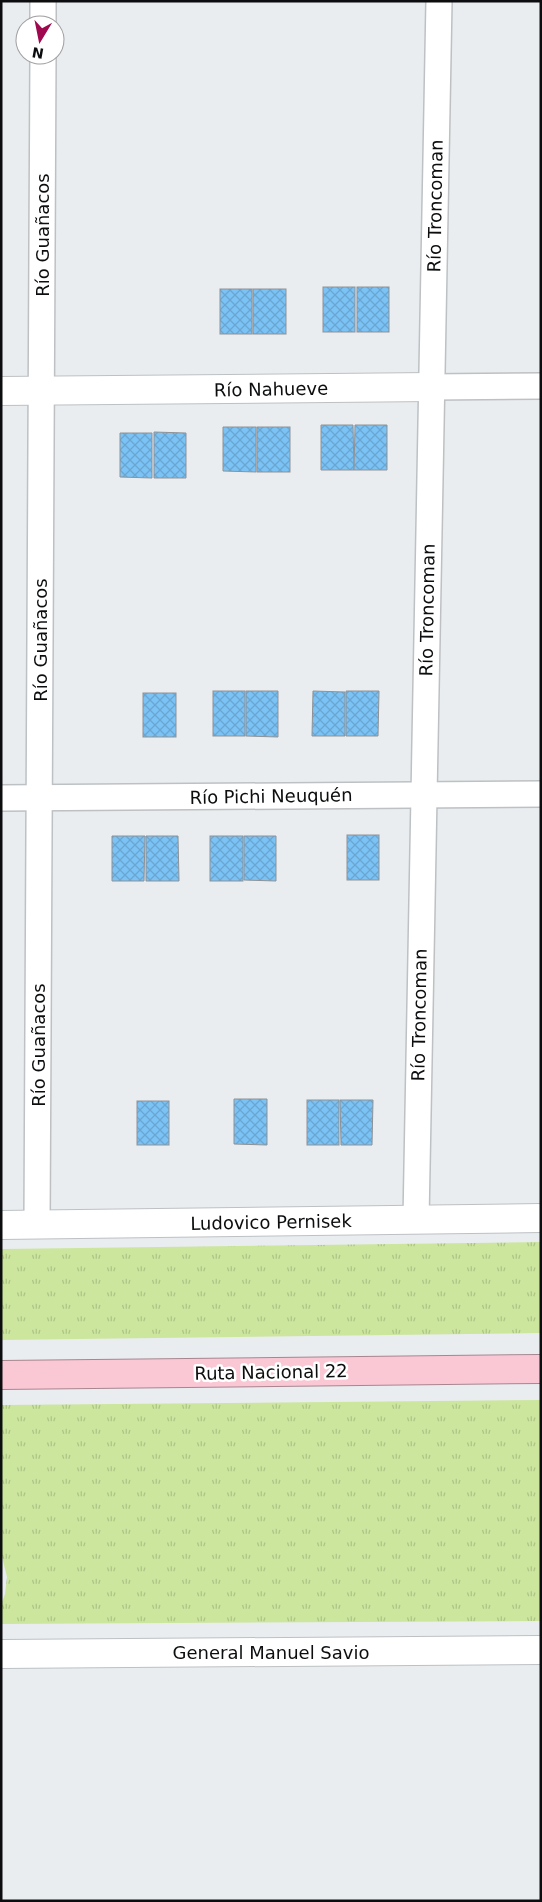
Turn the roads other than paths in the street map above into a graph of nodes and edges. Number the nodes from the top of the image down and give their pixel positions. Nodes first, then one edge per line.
1 (44, 1) edge
2 (439, 1) edge
3 (43, 15) edge
4 (43, 65) edge
5 (541, 386) edge
6 (431, 387) junction
7 (42, 391) junction
8 (1, 392) edge
9 (424, 794) junction
10 (541, 794) edge
11 (1, 798) edge
12 (39, 798) junction
13 (541, 1218) edge
14 (416, 1220) junction
15 (37, 1224) junction
16 (1, 1225) edge
17 (541, 1369) edge
18 (1, 1374) edge
19 (541, 1650) edge
20 (1, 1654) edge

1 - 3 street
2 - 6 street, Río Troncoman
4 - 7 street, Río Guañacos
5 - 6 street, Río Nahueve
6 - 7 street, Río Nahueve
6 - 9 street, Río Troncoman
7 - 8 street, Río Nahueve
7 - 12 street, Río Guañacos
9 - 10 street, Río Pichi Neuquén
9 - 12 street, Río Pichi Neuquén
9 - 14 street, Río Troncoman
11 - 12 street, Río Pichi Neuquén
12 - 15 street, Río Guañacos
13 - 14 street, Ludovico Pernisek
14 - 15 street, Ludovico Pernisek
15 - 16 street, Ludovico Pernisek
17 - 18 highway, Ruta Nacional 22
19 - 20 street, General Manuel Savio

